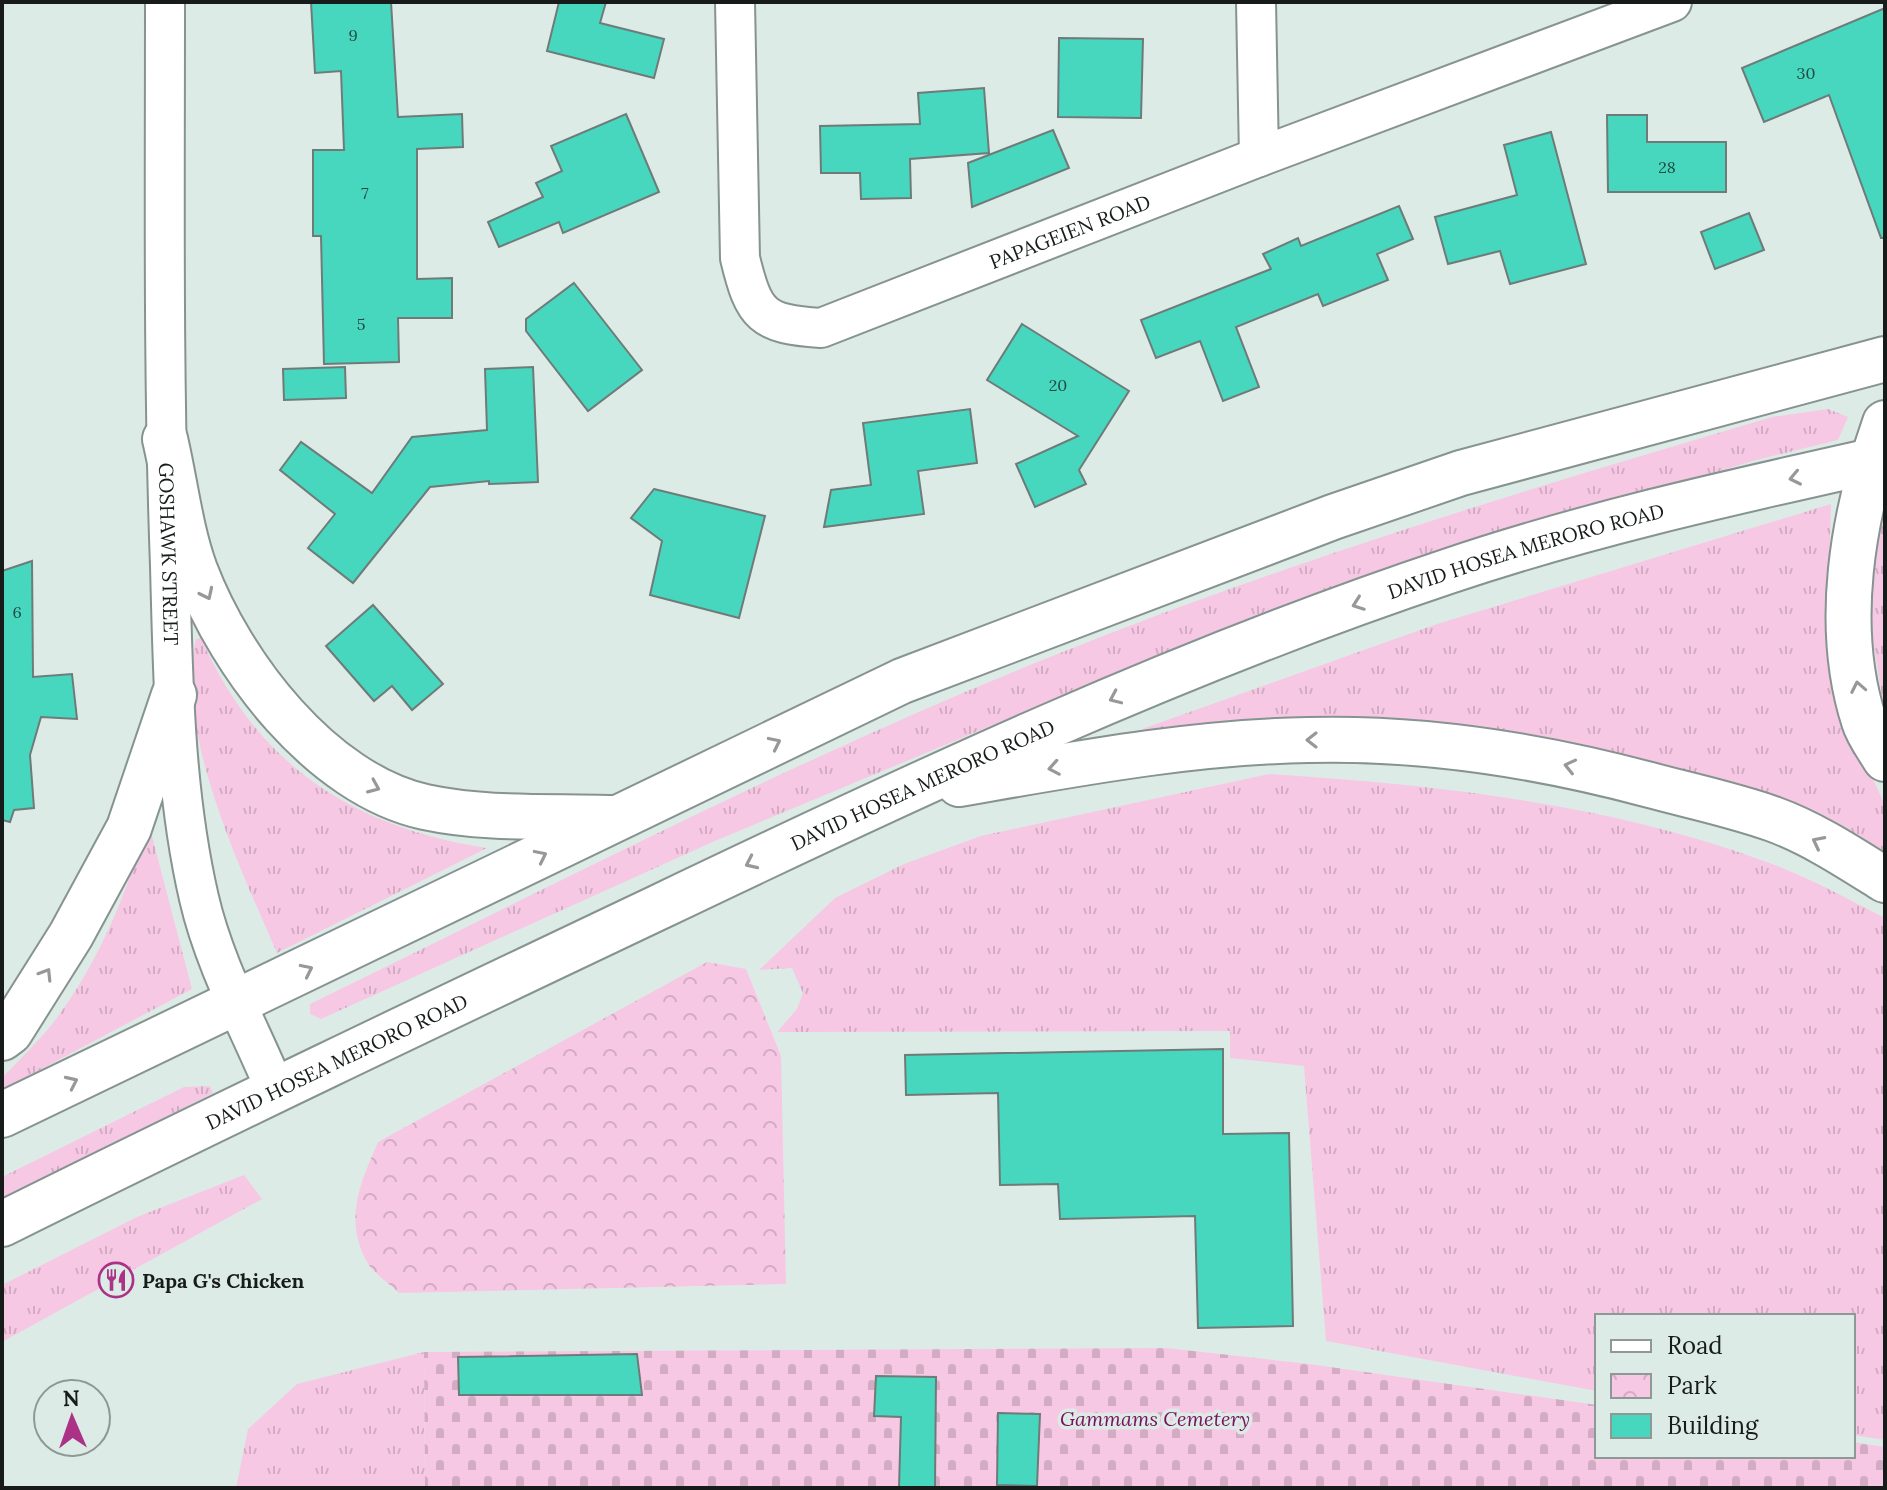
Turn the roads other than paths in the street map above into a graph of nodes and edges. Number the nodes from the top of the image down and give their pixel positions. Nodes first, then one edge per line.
1 (165, 2) edge
2 (735, 2) edge
3 (1256, 2) edge
4 (1672, 2) edge
5 (1259, 157) junction
6 (1885, 359) edge
7 (165, 439) junction
8 (1880, 448) edge
9 (174, 695) junction
10 (1885, 759) edge
11 (890, 797) junction
12 (618, 818) junction
13 (1885, 880) edge
14 (239, 1003) junction
15 (2, 1038) edge
16 (275, 1089) junction
17 (2, 1115) edge
18 (2, 1224) edge

1 - 7 street, GOSHAWK STREET
2 - 5 street, PAPAGEIEN ROAD
3 - 5 street
4 - 5 street, PAPAGEIEN ROAD
12 -> 6 main road
7 - 9 street, GOSHAWK STREET
7 -> 12 main road
10 -> 8 main road
8 -> 11 main road, DAVID HOSEA MERORO ROAD
9 - 14 street, GOSHAWK STREET
15 -> 9 main road
13 -> 11 main road
11 -> 16 main road, DAVID HOSEA MERORO ROAD
14 -> 12 main road
14 - 16 street, GOSHAWK STREET
17 -> 14 main road
16 - 18 main road, DAVID HOSEA MERORO ROAD

